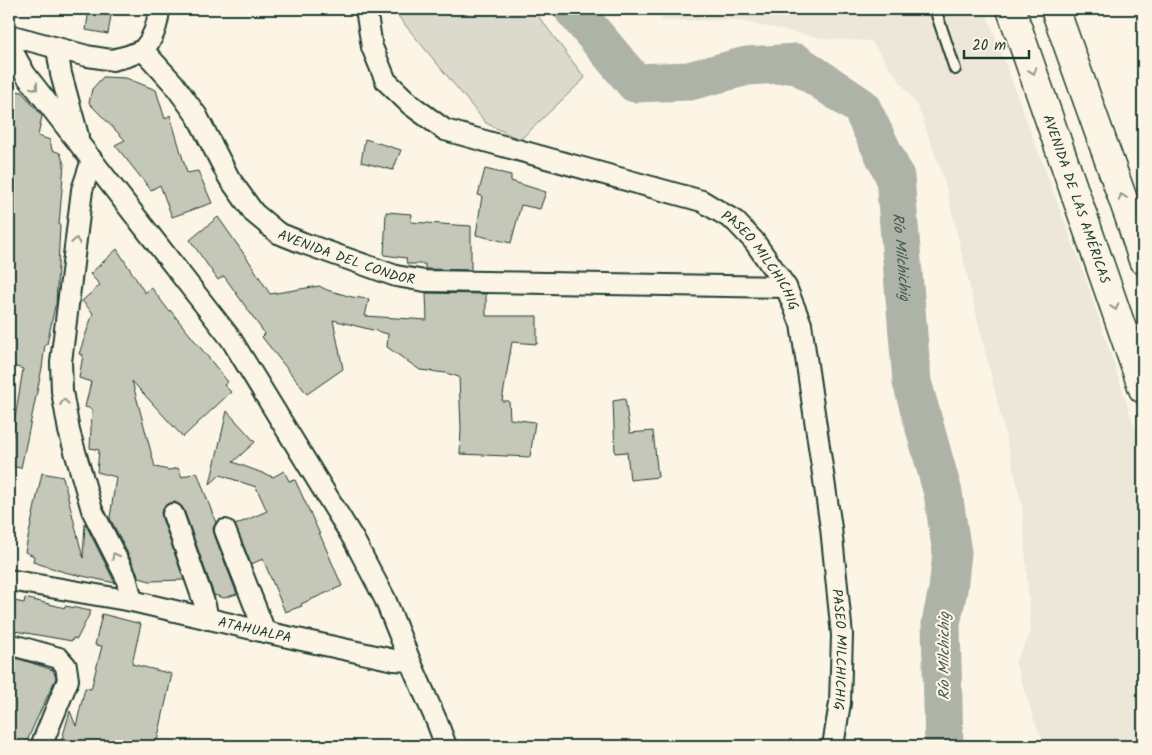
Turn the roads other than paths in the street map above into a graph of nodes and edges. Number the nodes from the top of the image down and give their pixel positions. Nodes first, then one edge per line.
1 (159, 9) edge
2 (366, 9) edge
3 (935, 9) edge
4 (1011, 9) edge
5 (1055, 9) edge
6 (9, 35) edge
7 (9, 45) edge
8 (57, 48) junction
9 (143, 50) junction
10 (955, 69) dead end
11 (86, 152) junction
12 (1143, 260) edge
13 (786, 287) junction
14 (1143, 389) edge
15 (173, 514) dead end
16 (225, 530) dead end
17 (9, 572) edge
18 (18, 582) edge
19 (132, 601) junction
20 (208, 619) junction
21 (265, 632) junction
22 (9, 644) edge
23 (410, 661) junction
24 (41, 746) edge
25 (446, 746) edge
26 (833, 746) edge

1 - 9 street
2 - 13 street, PASEO MILCHICHIG
3 - 10 lane
4 -> 14 main road, AVENIDA DE LAS AMÉRICAS
12 -> 5 main road
6 - 8 street
7 -> 11 street
8 - 9 street
8 - 11 street
9 - 13 street, AVENIDA DEL CONDOR
19 -> 11 street
11 - 23 street
13 - 26 street, PASEO MILCHICHIG
15 - 20 street
16 - 21 street
17 - 18 street
18 - 19 street, ATAHUALPA
19 - 20 street, ATAHUALPA
20 - 21 street, ATAHUALPA
21 - 23 street, ATAHUALPA
22 - 24 street
23 - 25 street

